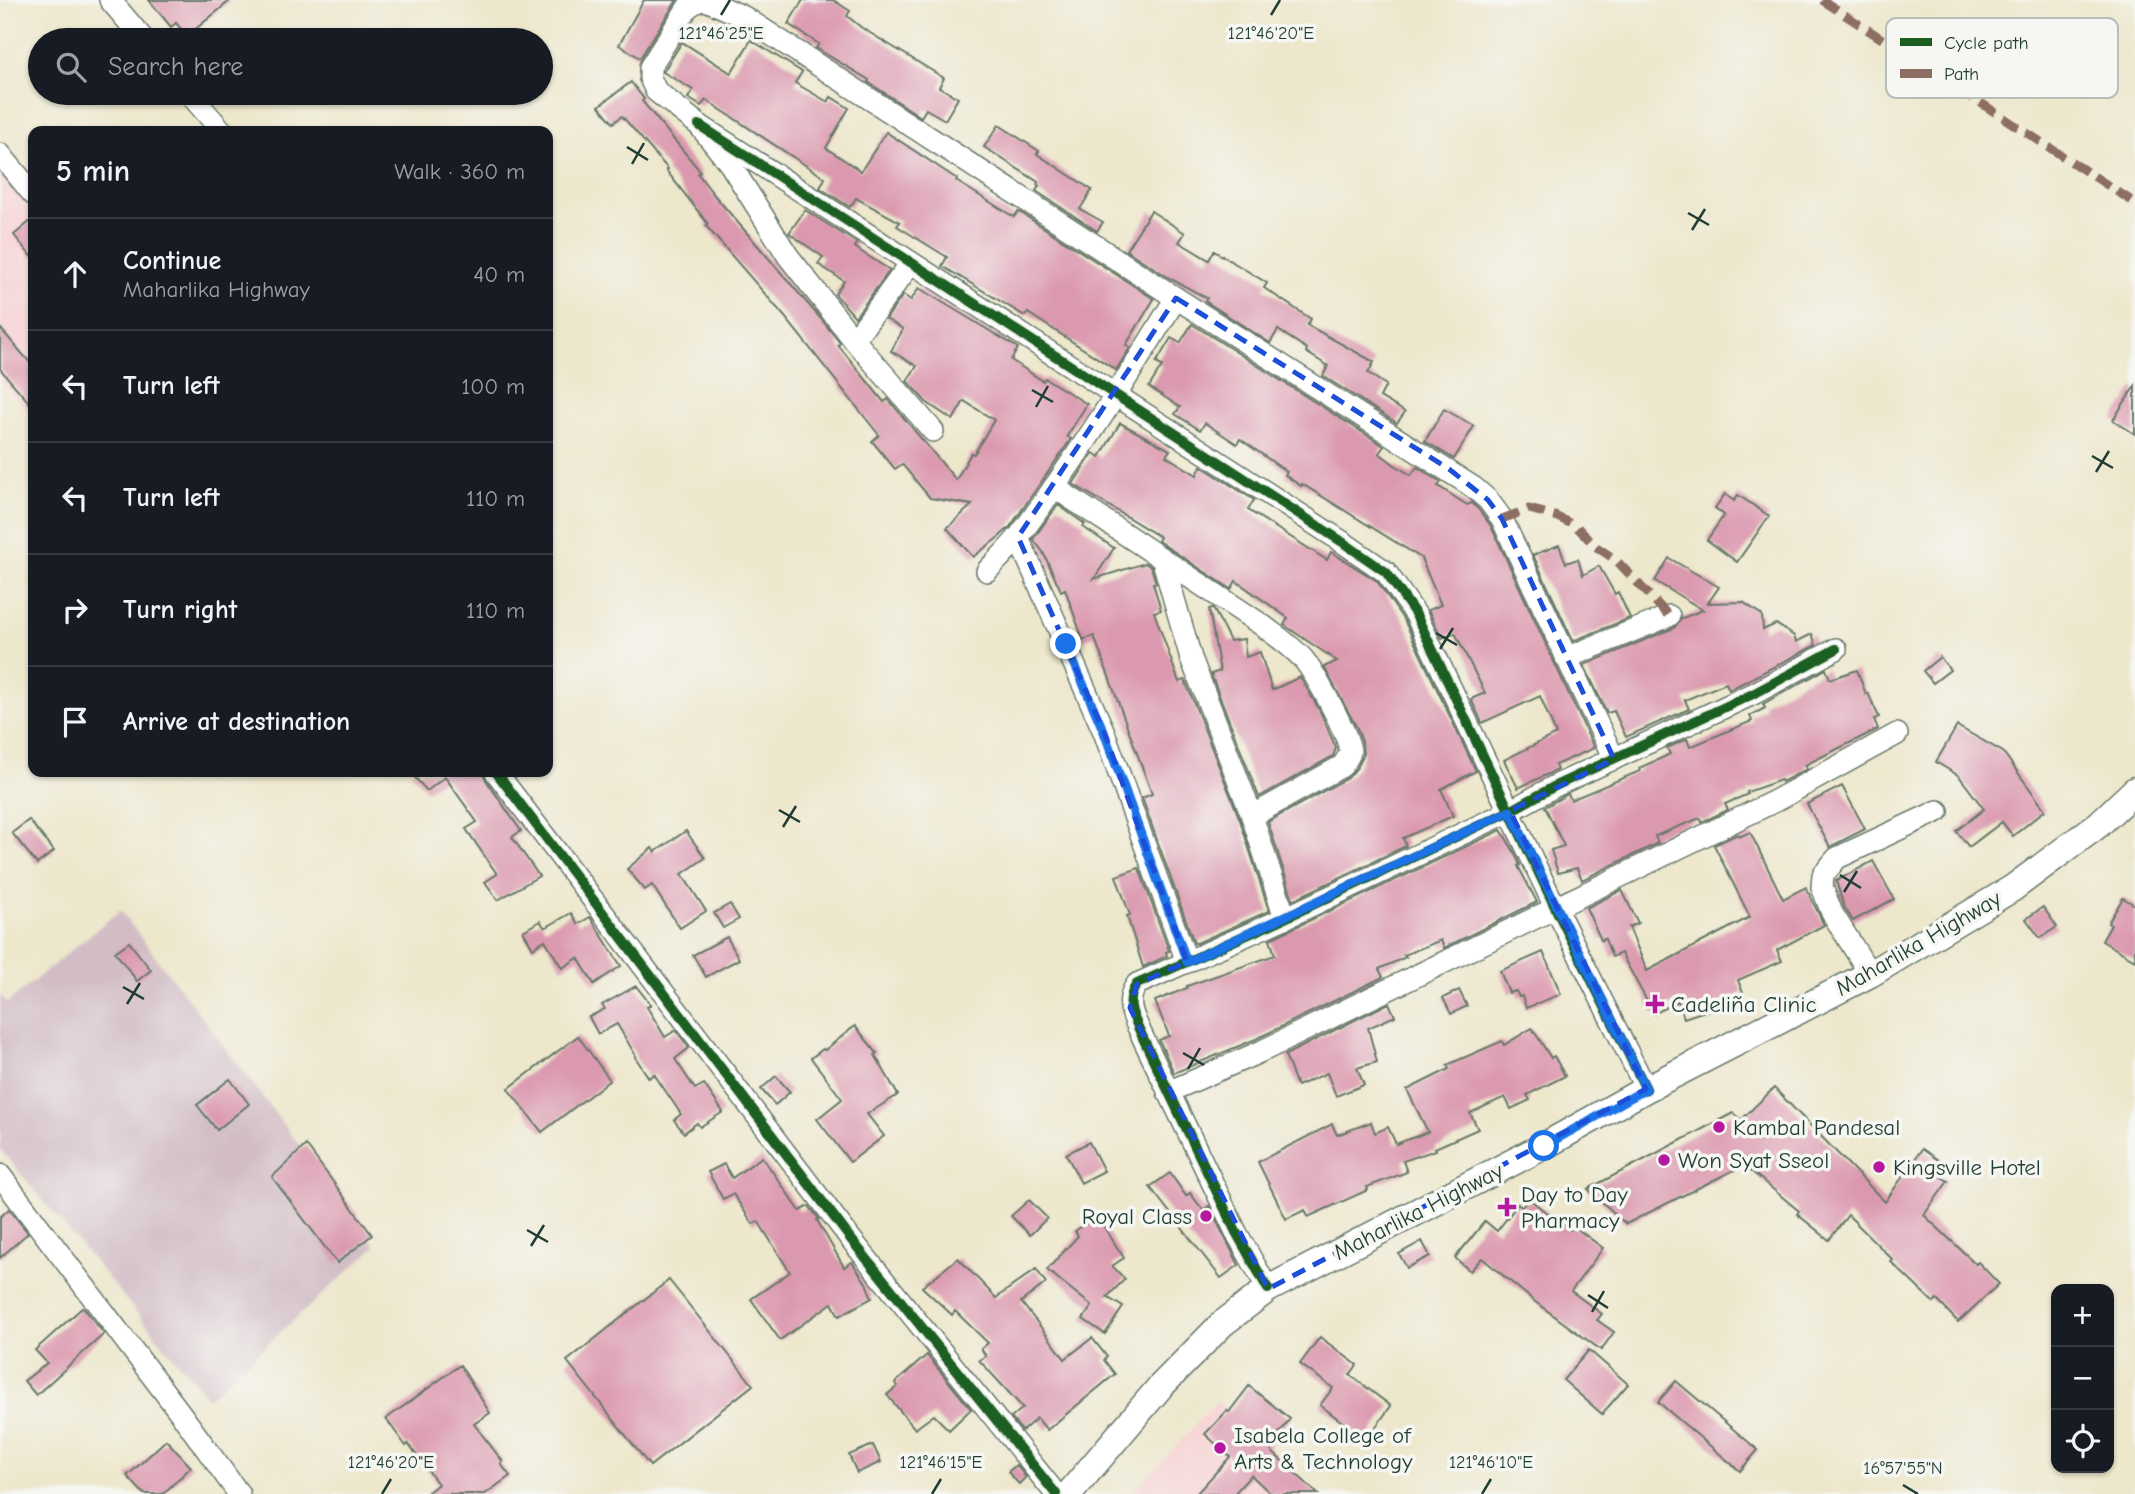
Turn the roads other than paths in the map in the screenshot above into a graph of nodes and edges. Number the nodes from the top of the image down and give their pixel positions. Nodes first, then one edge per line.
1 (110, 0) edge
2 (700, 0) edge
3 (706, 0) edge
4 (134, 28) edge
5 (199, 105) edge
6 (699, 125) junction
7 (218, 126) edge
8 (0, 154) edge
9 (28, 188) edge
10 (911, 263) junction
11 (1176, 298) junction
12 (853, 340) junction
13 (1116, 396) junction
14 (933, 431) dead end
15 (1054, 487) junction
16 (1018, 537) junction
17 (1163, 561) junction
18 (987, 571) dead end
19 (1670, 616) dead end
20 (1836, 649) dead end
21 (1566, 658) junction
22 (1897, 734) dead end
23 (1614, 759) junction
24 (500, 777) edge
25 (2135, 790) edge
26 (1510, 811) junction
27 (1938, 811) dead end
28 (1252, 816) junction
29 (1556, 909) junction
30 (1285, 918) junction
31 (1187, 962) junction
32 (1870, 974) junction
33 (1646, 1089) junction
34 (1168, 1092) junction
35 (0, 1175) edge
36 (1268, 1289) junction
37 (239, 1494) edge
38 (1056, 1494) edge
39 (1069, 1494) edge

1 - 4 street
2 - 6 street
3 - 11 street
5 - 7 street
6 - 10 street
6 - 12 street
8 - 9 street
10 - 12 street
10 - 13 street
11 - 13 street
11 - 21 street
12 - 14 street
13 - 15 street
13 - 26 street
15 - 16 street
15 - 17 street
16 - 18 street
16 - 31 street
17 - 28 street
17 - 28 street
19 - 21 street
20 - 23 street
21 - 23 street
22 - 29 street
23 - 26 street
24 - 38 street
25 - 32 main road, Maharlika Highway
26 - 29 street
26 - 30 street
27 - 32 street
28 - 30 street
29 - 33 street
29 - 34 street
30 - 31 street
31 - 34 street
32 - 33 main road, Maharlika Highway
33 - 36 main road, Maharlika Highway
34 - 36 street
35 - 37 street
36 - 39 main road, Maharlika Highway

